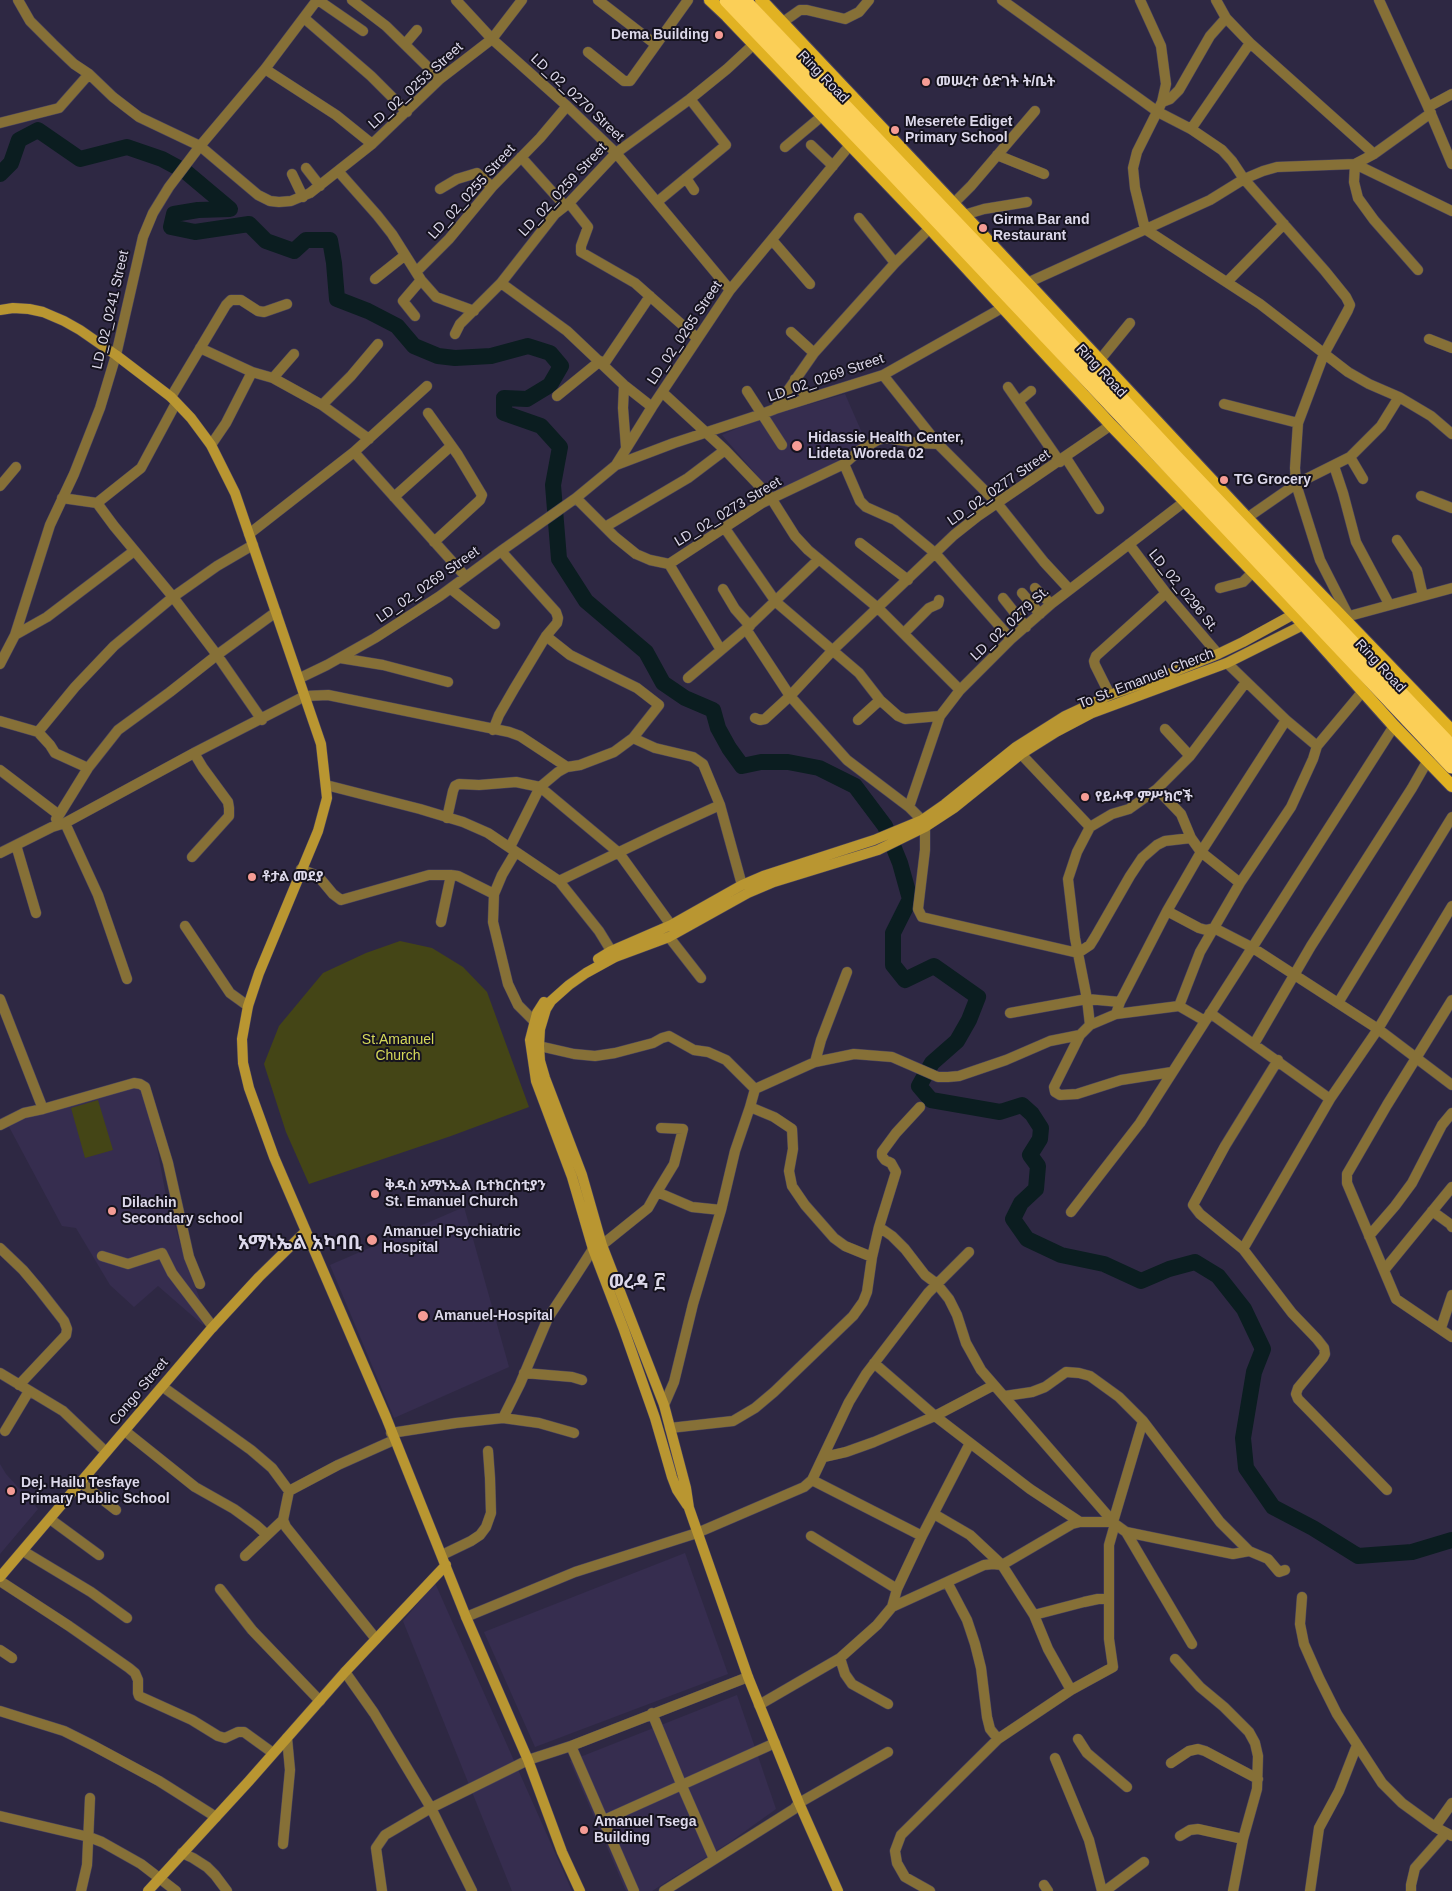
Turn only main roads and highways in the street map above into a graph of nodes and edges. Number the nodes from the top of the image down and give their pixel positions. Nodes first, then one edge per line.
1 (710, 0) edge
2 (727, 0) edge
3 (743, 0) edge
4 (761, 0) edge
5 (0, 310) edge
6 (1294, 614) junction
7 (1303, 625) junction
8 (1451, 726) edge
9 (1452, 748) edge
10 (1452, 766) edge
11 (1452, 786) edge
12 (923, 824) junction
13 (876, 845) junction
14 (613, 954) junction
15 (538, 1023) junction
16 (306, 1231) junction
17 (598, 1247) junction
18 (677, 1490) junction
19 (689, 1508) junction
20 (695, 1533) junction
21 (444, 1560) junction
22 (0, 1577) edge
23 (745, 1678) junction
24 (772, 1745) junction
25 (796, 1806) junction
26 (148, 1891) edge
27 (580, 1891) edge
28 (831, 1891) edge
29 (838, 1891) edge

1 - 6 main road
2 - 10 highway, Ring Road
3 - 9 highway, Ring Road
4 - 8 main road
5 - 16 main road
6 - 7 main road
6 - 12 main road, To St. Emanuel Cherch
7 - 11 main road
7 - 12 main road, To St. Emanuel Cherch
12 - 13 main road, To St. Emanuel Cherch
13 - 14 main road
13 - 14 main road
14 - 15 main road
15 - 17 main road
15 - 17 main road
16 - 21 main road
16 - 22 main road, Congo Street
17 - 18 main road
17 - 19 main road
18 - 19 main road
18 - 20 main road
19 - 20 main road
20 - 23 main road
21 - 26 main road
21 - 27 main road
23 - 24 main road
23 - 24 main road
24 - 25 main road
25 - 28 main road
25 - 29 main road

